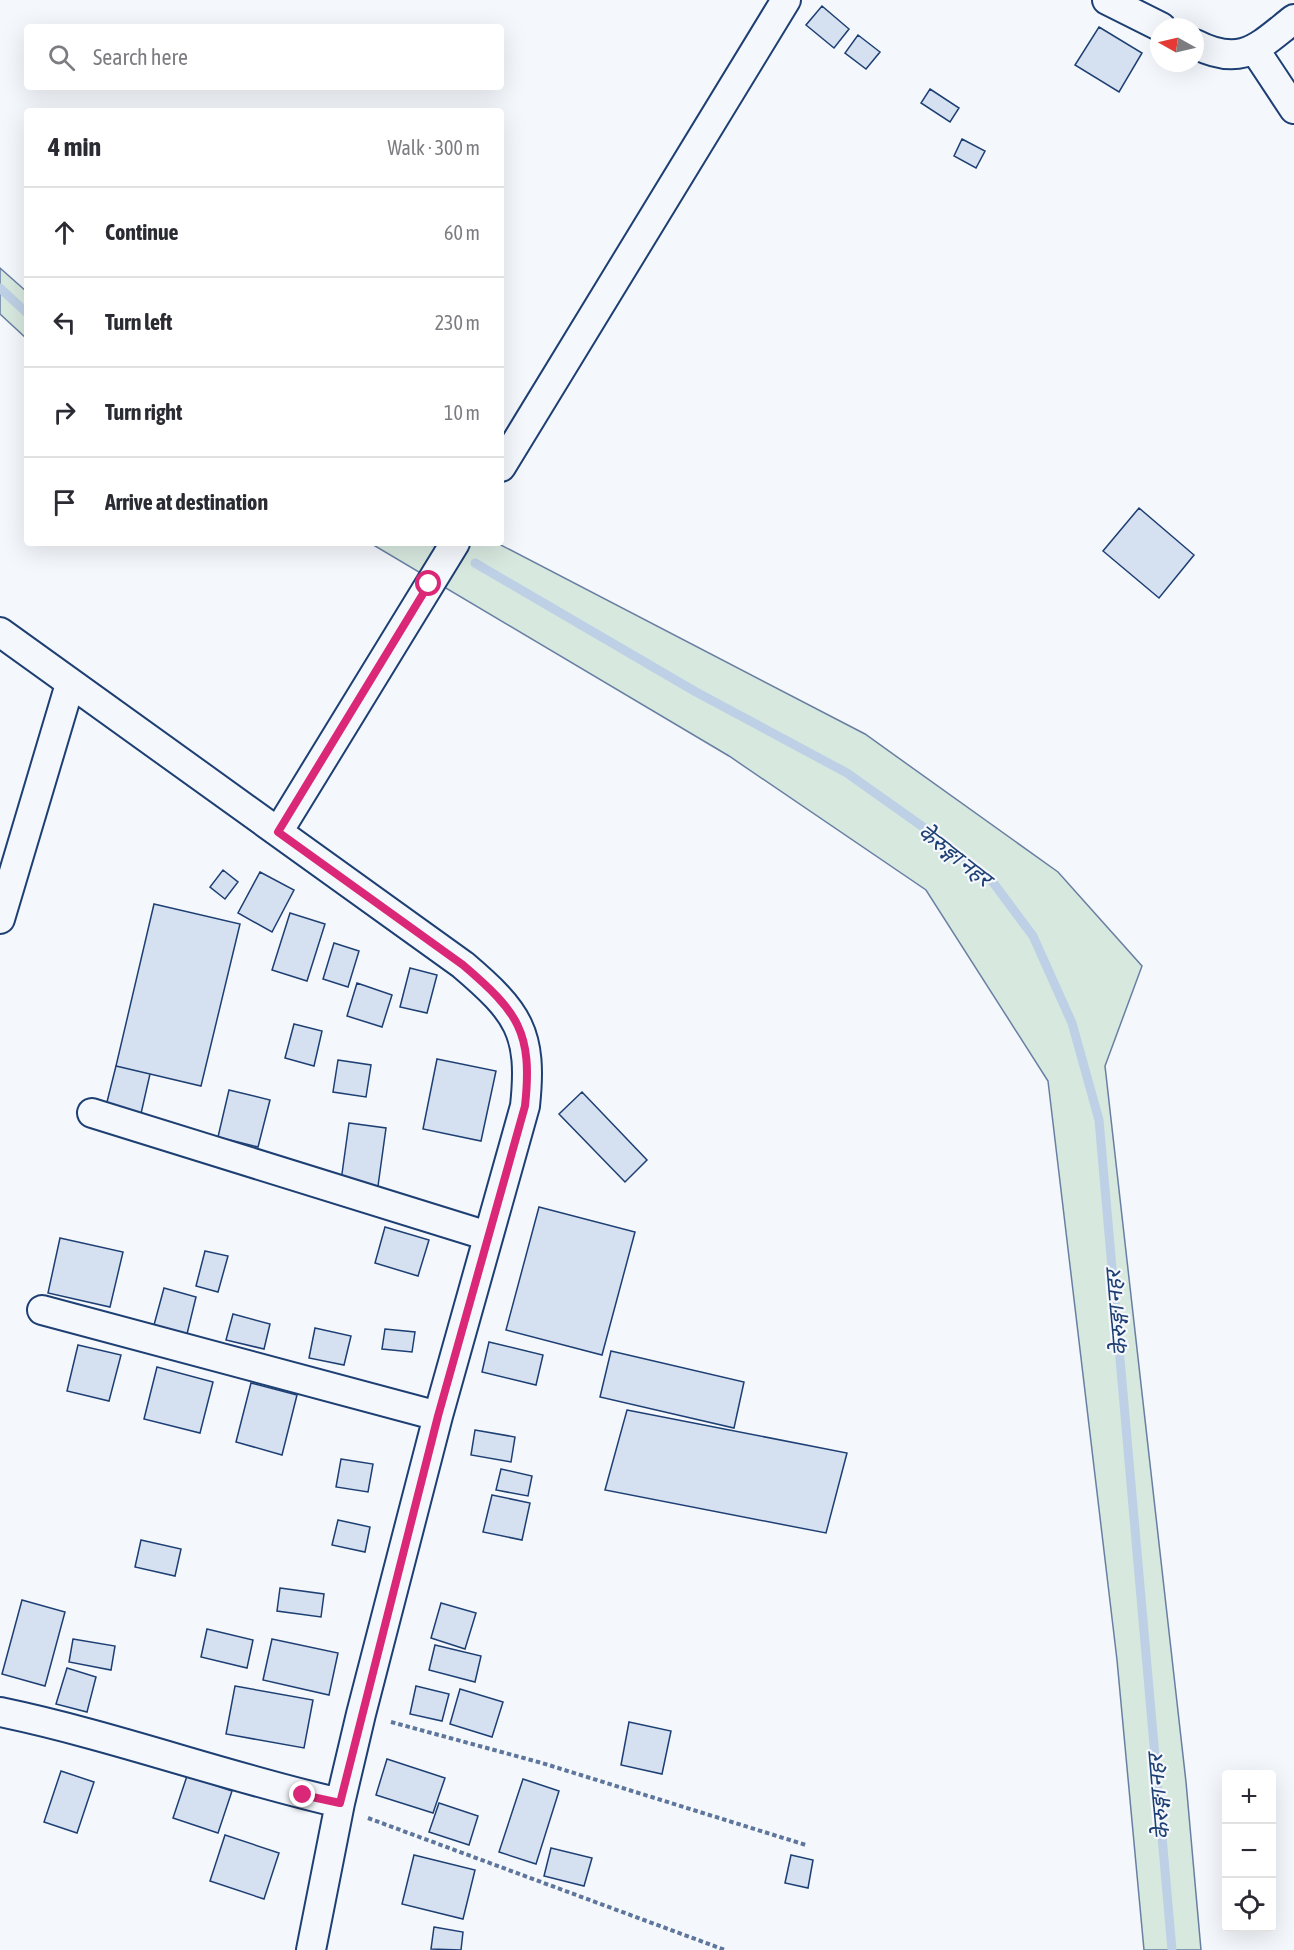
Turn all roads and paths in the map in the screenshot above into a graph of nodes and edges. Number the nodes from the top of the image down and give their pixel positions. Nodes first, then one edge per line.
1 (786, 0) edge
2 (1107, 0) edge
3 (1294, 19) edge
4 (1150, 22) edge
5 (1204, 49) edge
6 (1255, 50) junction
7 (1294, 109) edge
8 (504, 462) edge
9 (452, 546) edge
10 (0, 632) edge
11 (70, 684) junction
12 (278, 832) junction
13 (0, 919) edge
14 (92, 1113) dead end
15 (488, 1236) junction
16 (42, 1310) dead end
17 (438, 1416) junction
18 (0, 1712) edge
19 (361, 1714) junction
20 (340, 1803) junction
21 (806, 1845) dead end
22 (311, 1950) edge
23 (725, 1950) edge

1 - 8 street
2 - 4 street
3 - 6 street
5 - 6 street
6 - 7 street
9 - 12 street
10 - 11 street
11 - 12 street
11 - 13 street
12 - 15 street
14 - 15 street
15 - 17 street
16 - 17 street
17 - 19 street
18 - 20 street
19 - 20 street
19 - 21 path
20 - 22 street
20 - 23 path

